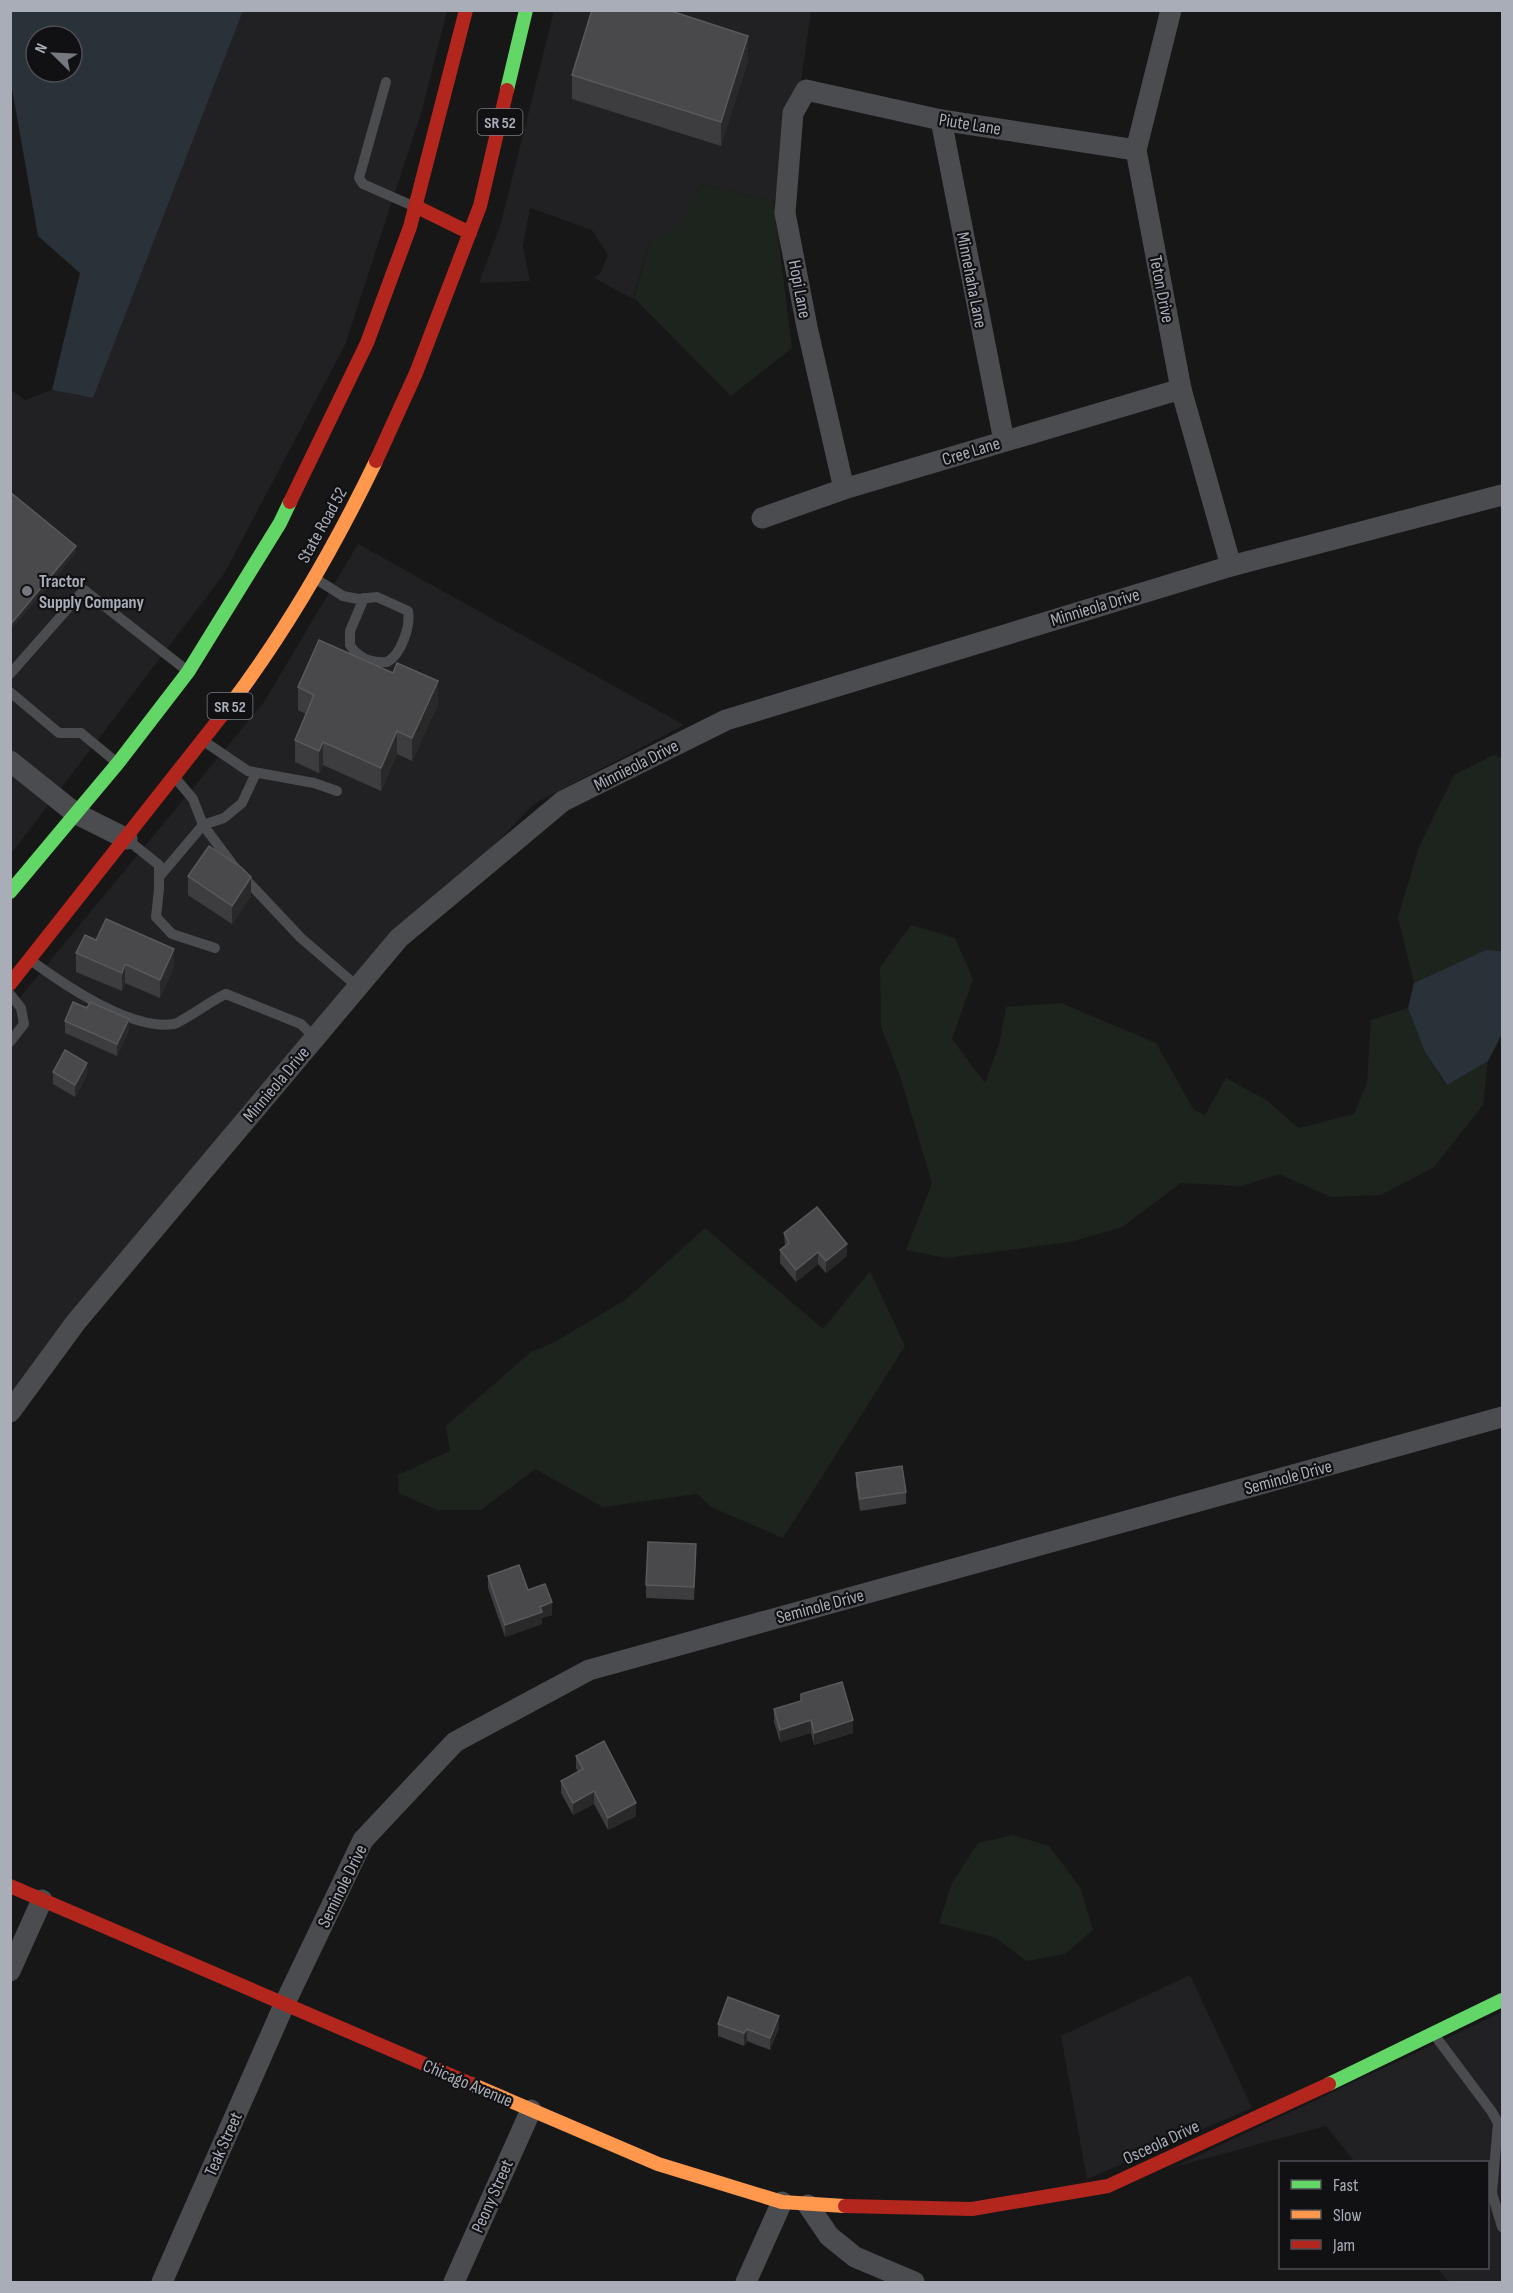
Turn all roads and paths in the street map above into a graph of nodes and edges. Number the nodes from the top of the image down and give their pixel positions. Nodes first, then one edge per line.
1 (466, 10) edge
2 (526, 10) edge
3 (1170, 10) edge
4 (386, 82) dead end
5 (806, 90) joint
6 (941, 120) junction
7 (1136, 150) junction
8 (415, 206) junction
9 (470, 233) junction
10 (1181, 389) junction
11 (1004, 441) junction
12 (844, 489) junction
13 (1503, 495) edge
14 (762, 518) dead end
15 (1231, 566) junction
16 (314, 577) junction
17 (364, 598) junction
18 (188, 672) junction
19 (10, 674) edge
20 (10, 692) edge
21 (203, 741) junction
22 (10, 760) edge
23 (118, 763) junction
24 (256, 773) junction
25 (175, 778) junction
26 (337, 791) dead end
27 (75, 813) junction
28 (203, 825) junction
29 (127, 840) junction
30 (159, 877) junction
31 (10, 892) edge
32 (214, 948) dead end
33 (30, 960) junction
34 (10, 984) edge
35 (358, 987) junction
36 (10, 994) edge
37 (315, 1038) junction
38 (10, 1042) edge
39 (10, 1412) edge
40 (1503, 1417) edge
41 (10, 1886) edge
42 (42, 1900) junction
43 (10, 1971) edge
44 (1503, 2000) edge
45 (284, 2005) junction
46 (1434, 2034) junction
47 (531, 2110) junction
48 (782, 2202) junction
49 (808, 2205) junction
50 (1503, 2227) edge
51 (162, 2283) edge
52 (454, 2283) edge
53 (746, 2283) edge
54 (914, 2283) edge

1 - 8 main road
2 - 9 main road, State Road 52 / SR 52
3 - 7 street, Teton Drive
4 - 8 lane
5 - 6 street, Piute Lane
5 - 12 street, Hopi Lane
6 - 7 street, Piute Lane
6 - 11 street, Minnehaha Lane
7 - 10 street, Teton Drive
8 - 9 main road
8 - 18 main road
9 - 16 main road, State Road 52 / SR 52
10 - 11 street, Cree Lane
10 - 15 street, Teton Drive
11 - 12 street, Cree Lane
12 - 14 street, Cree Lane
13 - 15 street, Minnieola Drive
15 - 35 street, Minnieola Drive
16 - 17 lane
16 - 21 main road, State Road 52 / SR 52
17 - 17 lane
18 - 19 lane
18 - 23 main road
20 - 23 lane
21 - 24 lane
21 - 25 main road, State Road 52 / SR 52
22 - 27 street
23 - 27 main road
24 - 26 lane
24 - 28 lane
25 - 28 lane
25 - 29 main road, State Road 52 / SR 52
27 - 29 street
27 - 31 main road
28 - 30 lane
28 - 35 lane
29 - 30 lane
29 - 33 main road, State Road 52 / SR 52
30 - 32 lane
33 - 34 main road, State Road 52 / SR 52
33 - 37 lane
35 - 37 street, Minnieola Drive
36 - 38 lane
37 - 39 street, Minnieola Drive
40 - 45 street, Seminole Drive
41 - 42 main road, Chicago Avenue
42 - 43 street
42 - 45 main road, Chicago Avenue
44 - 46 main road, Osceola Drive
45 - 47 main road, Chicago Avenue
45 - 51 street, Teak Street
46 - 49 main road, Osceola Drive
46 - 50 lane
47 - 48 main road, Chicago Avenue
47 - 52 street, Peony Street
48 - 49 main road, Chicago Avenue
48 - 53 street
49 - 54 street

